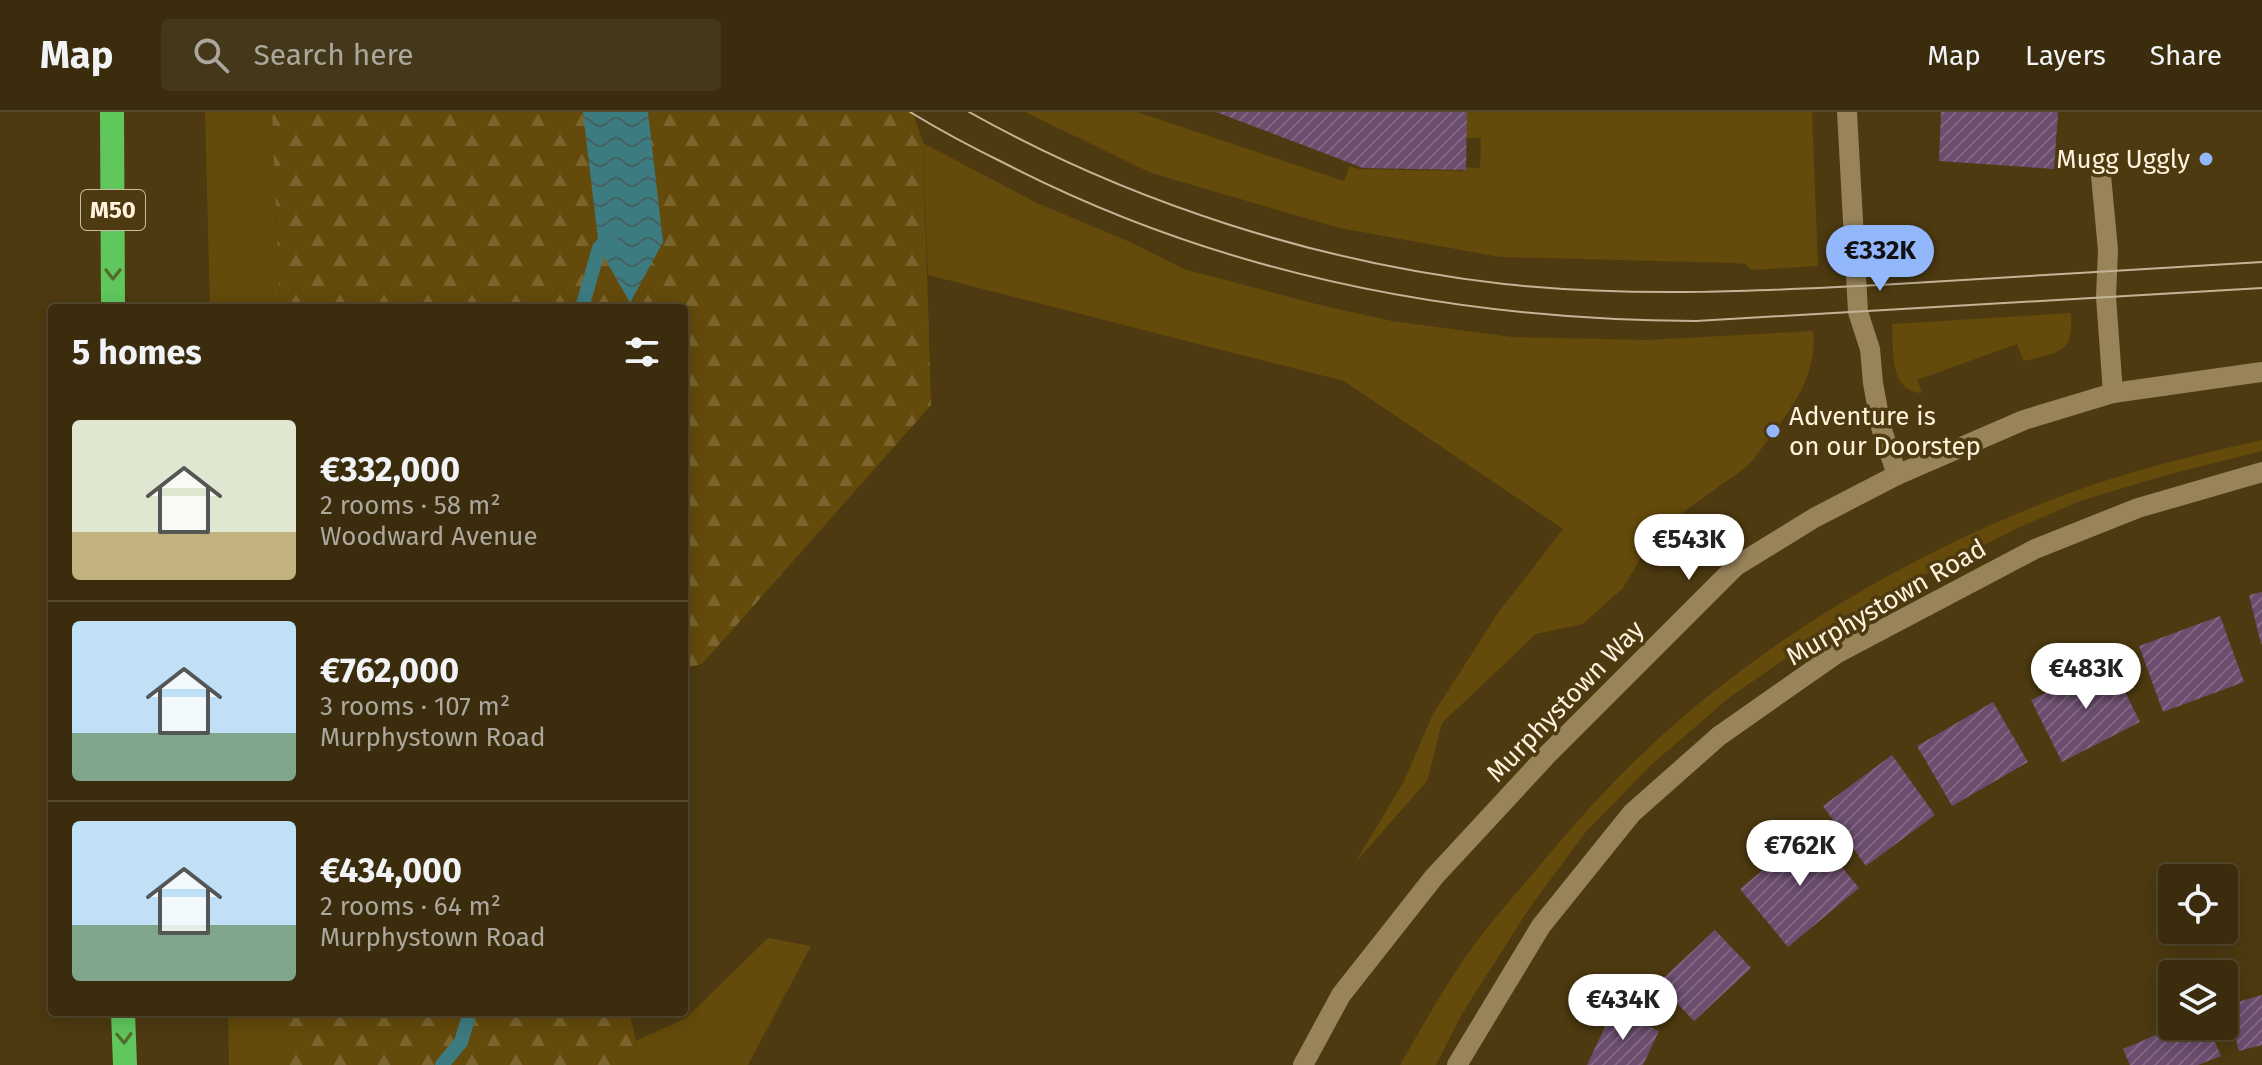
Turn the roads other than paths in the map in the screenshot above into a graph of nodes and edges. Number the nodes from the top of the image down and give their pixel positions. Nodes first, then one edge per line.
1 (112, 112) edge
2 (1847, 112) edge
3 (2100, 165) dead end
4 (113, 304) edge
5 (2262, 372) edge
6 (2113, 393) junction
7 (2262, 472) edge
8 (1897, 475) junction
9 (123, 1016) edge
10 (125, 1065) edge
11 (1303, 1065) edge
12 (1457, 1065) edge

1 -> 4 highway, M50
2 - 8 street
3 - 6 street
5 - 6 street, Murphystown Way
6 - 8 street, Murphystown Way
7 - 12 street, Murphystown Road
8 - 11 street, Murphystown Way
9 -> 10 highway

